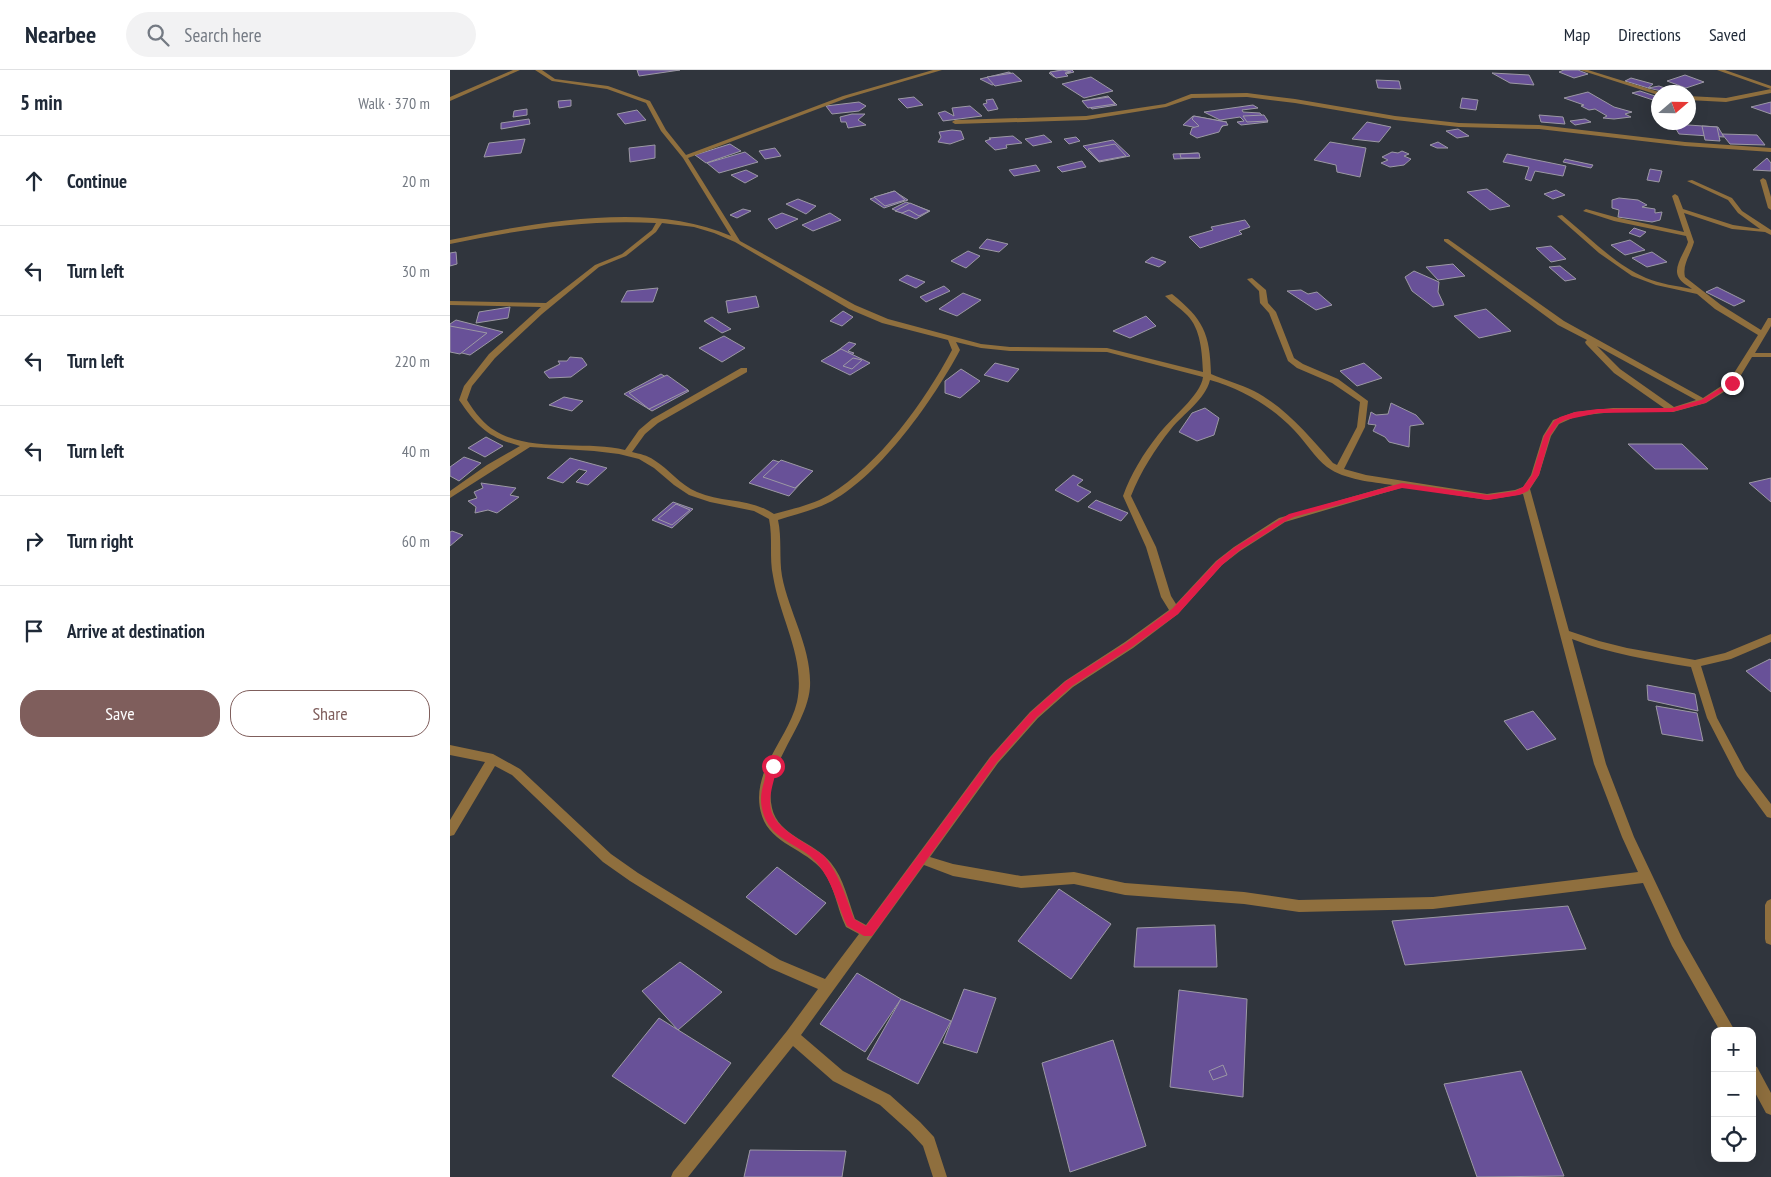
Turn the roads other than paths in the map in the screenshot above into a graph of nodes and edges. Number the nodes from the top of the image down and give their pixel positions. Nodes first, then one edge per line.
1 (517, 70) edge
2 (538, 70) edge
3 (939, 70) edge
4 (1583, 70) edge
5 (1720, 70) edge
6 (1771, 90) edge
7 (1651, 93) edge
8 (1696, 98) edge
9 (450, 99) edge
10 (955, 122) dead end
11 (1771, 150) edge
12 (686, 157) junction
13 (1763, 180) dead end
14 (1690, 181) dead end
15 (1675, 196) dead end
16 (1771, 208) edge
17 (1680, 210) junction
18 (1586, 211) dead end
19 (1560, 216) dead end
20 (660, 222) junction
21 (1768, 232) edge
22 (1688, 235) junction
23 (1446, 240) dead end
24 (450, 242) edge
25 (738, 242) junction
26 (1250, 279) dead end
27 (1698, 292) junction
28 (1169, 296) dead end
29 (450, 303) edge
30 (548, 305) junction
31 (1771, 320) edge
32 (1763, 335) junction
33 (1584, 336) junction
34 (951, 339) junction
35 (1771, 354) edge
36 (1749, 355) junction
37 (744, 370) dead end
38 (1208, 376) junction
39 (1703, 401) junction
40 (1672, 410) junction
41 (527, 445) junction
42 (627, 453) junction
43 (1338, 470) junction
44 (1402, 485) junction
45 (1526, 489) junction
46 (450, 495) edge
47 (773, 518) junction
48 (1175, 612) junction
49 (1565, 633) junction
50 (1771, 638) edge
51 (1694, 664) junction
52 (450, 750) edge
53 (492, 759) junction
54 (1771, 813) edge
55 (450, 831) edge
56 (921, 859) junction
57 (1646, 877) junction
58 (1771, 904) edge
59 (868, 932) junction
60 (1771, 939) edge
61 (828, 987) junction
62 (1726, 1027) edge
63 (792, 1036) junction
64 (1756, 1080) edge
65 (1771, 1108) edge
66 (678, 1177) edge
67 (940, 1177) edge

1 - 9 street
2 - 12 street
3 - 12 street
4 - 7 street
5 - 6 street
6 - 8 street
10 - 11 street
12 - 25 street
13 - 16 street
14 - 21 street
15 - 17 street
17 - 21 street
17 - 22 street
18 - 22 street
19 - 27 street
20 - 24 street
20 - 25 street
20 - 30 street
22 - 27 street
23 - 33 street
25 - 34 street
26 - 43 street
27 - 32 street
28 - 38 street
29 - 30 street
30 - 41 street
31 - 32 street
32 - 36 street
33 - 39 street
33 - 40 street
34 - 38 street
34 - 47 street
35 - 36 street
36 - 39 street
37 - 42 street
38 - 43 street
38 - 48 street
39 - 40 street
40 - 45 street
41 - 42 street
41 - 46 street
42 - 47 street
43 - 44 street
44 - 45 street
44 - 48 street
45 - 49 street
47 - 59 street
48 - 56 street
49 - 51 street
49 - 57 street
50 - 51 street
51 - 54 street
52 - 53 street
53 - 55 street
53 - 61 street
56 - 57 street
56 - 59 street
57 - 62 street
58 - 60 street
59 - 61 street
61 - 63 street
63 - 66 street
63 - 67 street
64 - 65 street

